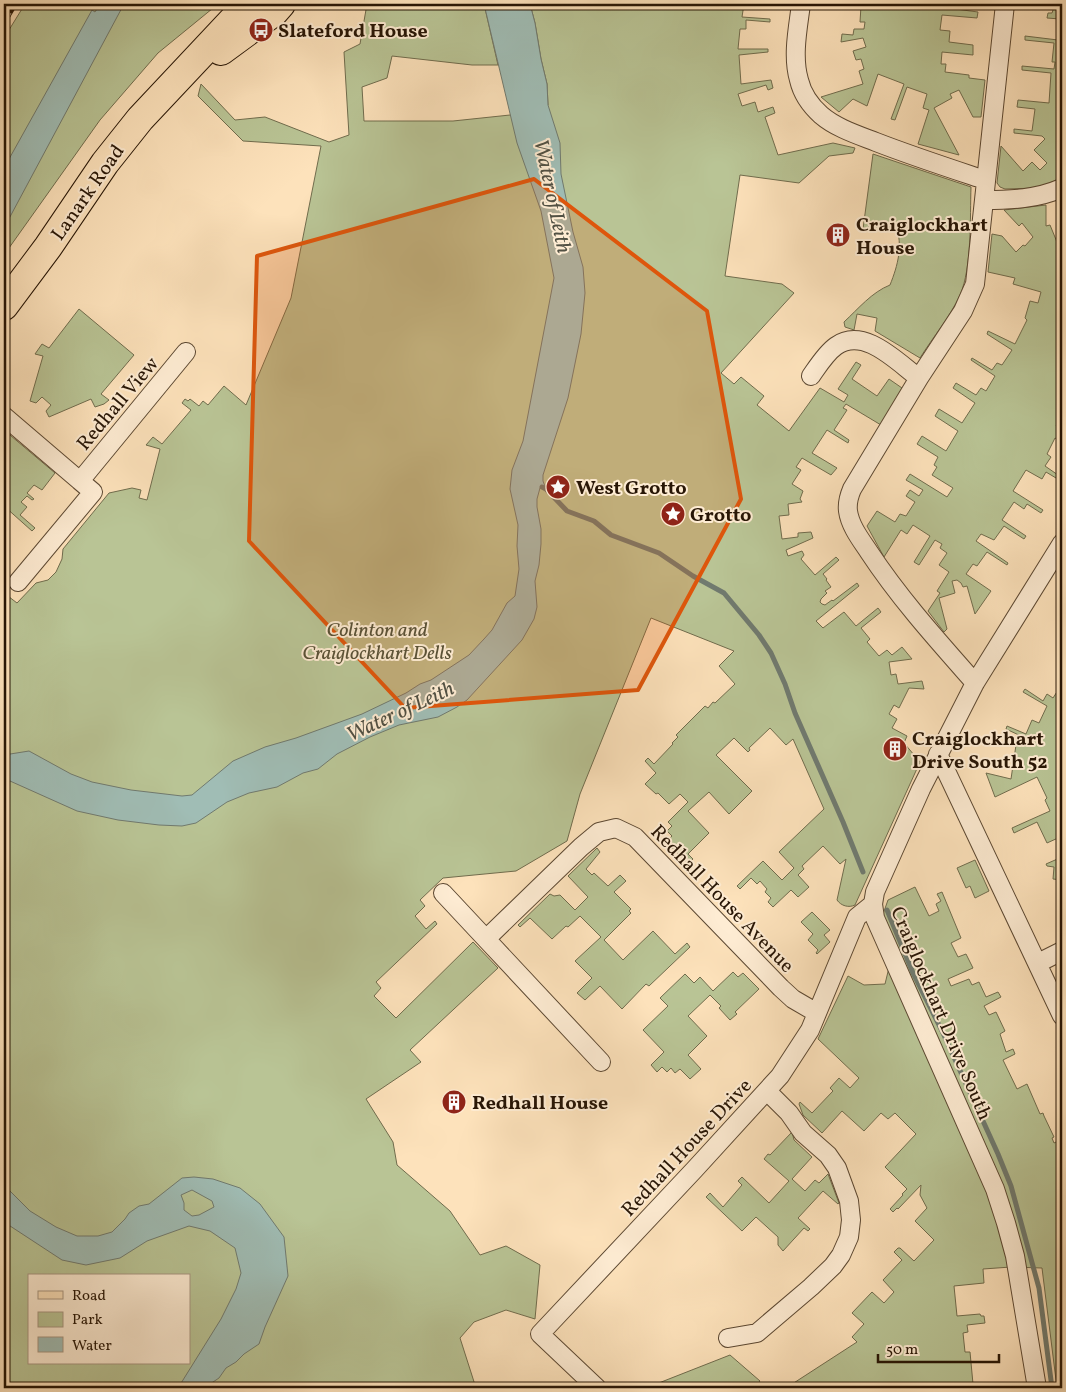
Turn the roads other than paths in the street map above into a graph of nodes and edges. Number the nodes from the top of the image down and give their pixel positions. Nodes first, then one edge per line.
1 (248, 4) edge
2 (281, 4) edge
3 (801, 4) edge
4 (1005, 4) edge
5 (175, 82) junction
6 (985, 180) junction
7 (1062, 188) edge
8 (984, 200) junction
9 (4, 306) edge
10 (186, 352) dead end
11 (811, 376) dead end
12 (920, 378) junction
13 (4, 416) edge
14 (80, 481) junction
15 (1062, 543) edge
16 (18, 582) dead end
17 (975, 684) junction
18 (938, 754) junction
19 (443, 893) dead end
20 (873, 904) junction
21 (486, 939) junction
22 (1062, 951) edge
23 (1038, 963) junction
24 (817, 1013) junction
25 (1062, 1016) edge
26 (601, 1062) dead end
27 (767, 1091) junction
28 (728, 1338) dead end
29 (597, 1388) edge
30 (1037, 1388) edge

1 - 5 main road, Lanark Road
2 - 5 main road, Lanark Road
3 - 6 street
4 - 6 street
5 - 9 main road, Lanark Road
6 - 8 street
7 - 8 street
8 - 12 street
10 - 14 street, Redhall View
11 - 12 street
12 - 17 street
13 - 14 street, Redhall View
14 - 16 street, Redhall View
15 - 17 street, Craiglockhart Drive South
17 - 18 street, Craiglockhart Drive South
18 - 20 street, Craiglockhart Drive South
18 - 23 street
19 - 21 street
20 - 24 street, Redhall House Drive
20 - 30 street, Craiglockhart Drive South
21 - 24 street, Redhall House Avenue
21 - 26 street
22 - 23 street
23 - 25 street
24 - 27 street, Redhall House Drive
27 - 28 street
27 - 29 street, Redhall House Drive

